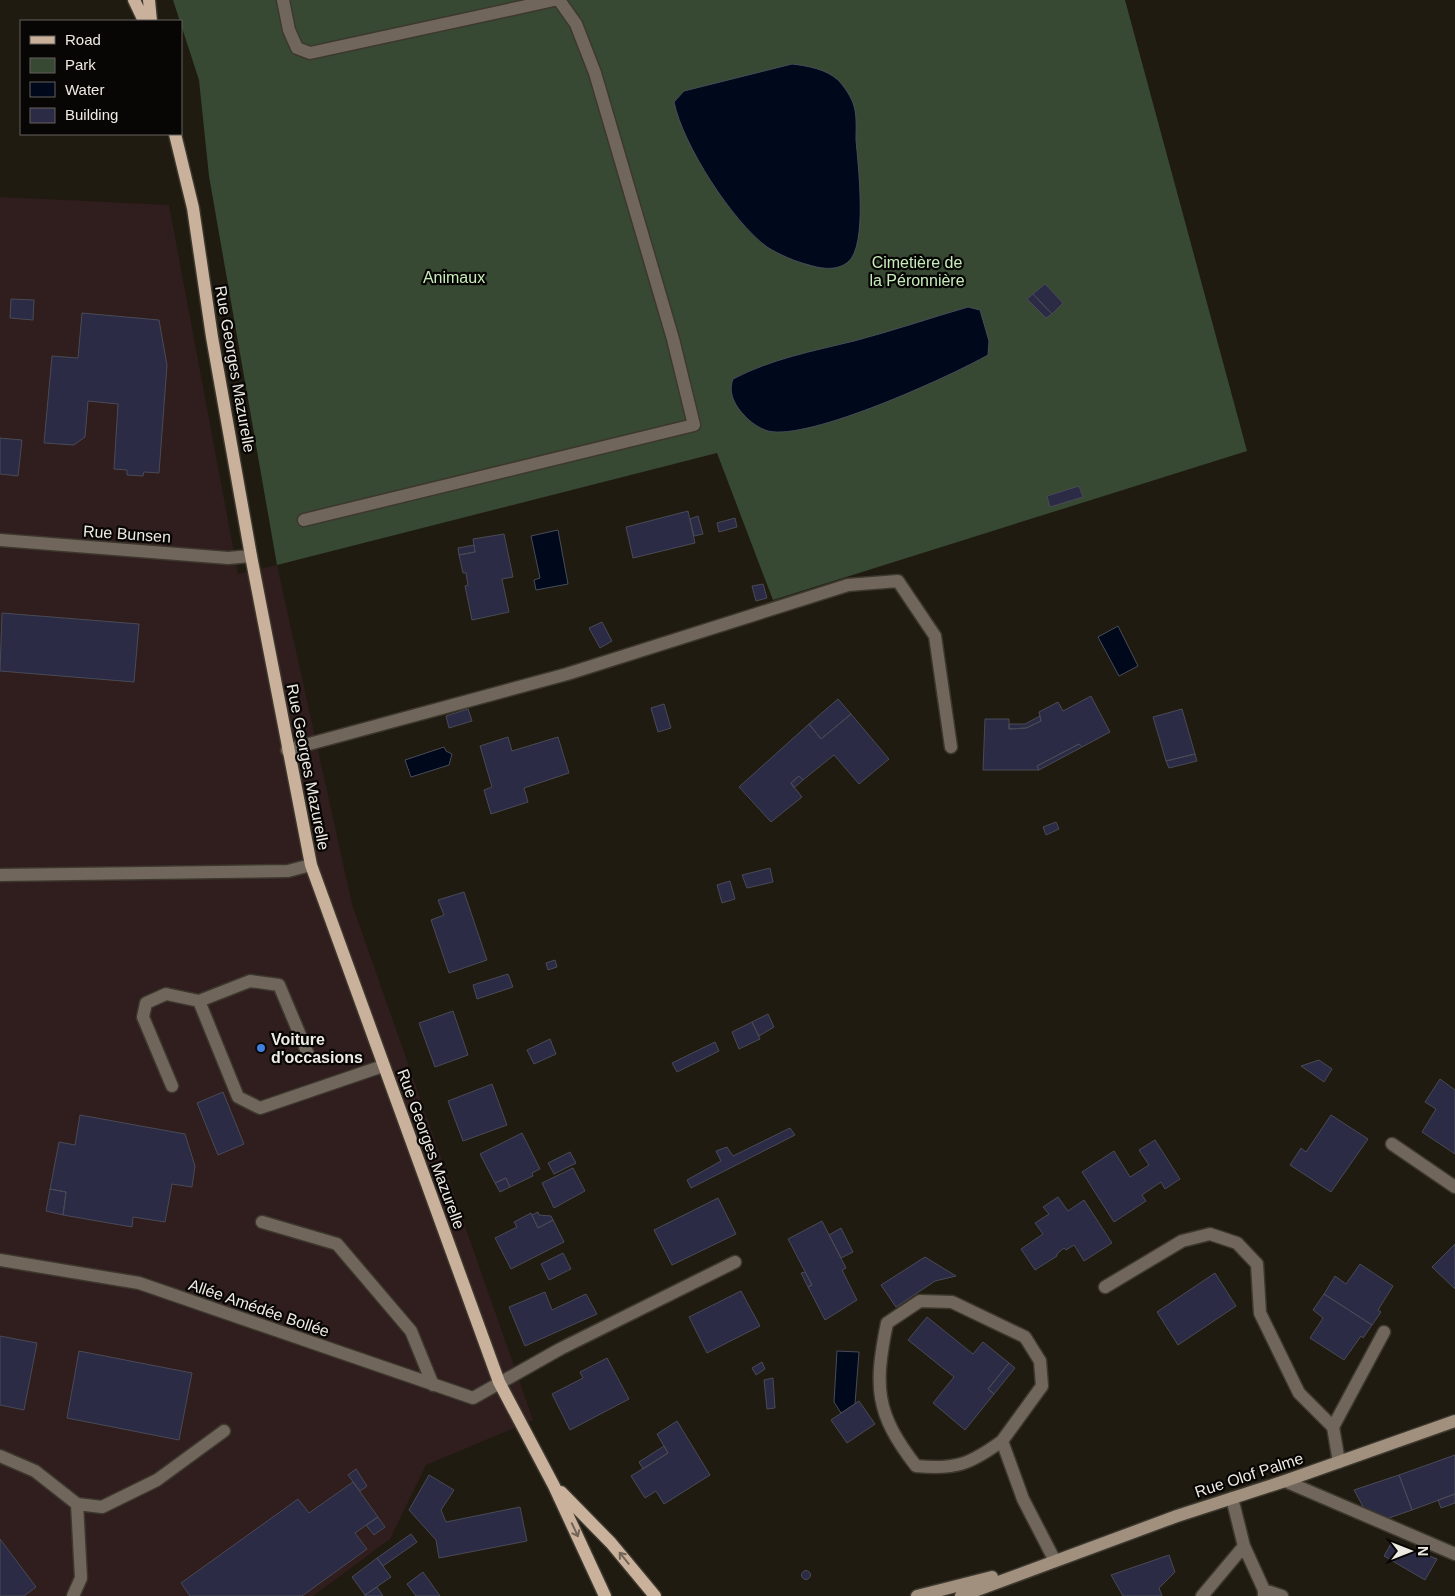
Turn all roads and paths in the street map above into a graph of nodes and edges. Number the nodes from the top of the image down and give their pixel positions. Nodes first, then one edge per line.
1 (134, 0) edge
2 (149, 0) edge
3 (283, 0) edge
4 (554, 0) edge
5 (558, 0) edge
6 (144, 20) edge
7 (152, 20) edge
8 (175, 135) edge
9 (304, 520) dead end
10 (0, 540) edge
11 (251, 556) junction
12 (951, 748) dead end
13 (287, 750) junction
14 (310, 865) junction
15 (0, 875) edge
16 (199, 1001) junction
17 (308, 1054) dead end
18 (383, 1066) junction
19 (172, 1086) dead end
20 (1392, 1144) dead end
21 (1455, 1187) edge
22 (262, 1222) dead end
23 (0, 1260) edge
24 (735, 1262) dead end
25 (1105, 1287) dead end
26 (1384, 1332) dead end
27 (499, 1382) junction
28 (433, 1385) junction
29 (1455, 1421) edge
30 (1333, 1427) junction
31 (224, 1431) dead end
32 (1002, 1441) junction
33 (0, 1456) edge
34 (1338, 1462) junction
35 (1285, 1481) junction
36 (554, 1486) junction
37 (1232, 1498) junction
38 (77, 1504) junction
39 (1244, 1546) junction
40 (1455, 1554) edge
41 (1054, 1561) junction
42 (1264, 1593) edge
43 (73, 1596) edge
44 (605, 1596) edge
45 (655, 1596) edge
46 (917, 1596) edge
47 (961, 1596) edge
48 (1202, 1596) edge
49 (1282, 1596) edge

1 - 6 main road
2 - 7 main road
3 - 4 street
5 - 9 street
8 - 11 main road, Rue Georges Mazurelle
10 - 11 street, Rue Bunsen
11 - 13 main road, Rue Georges Mazurelle
12 - 13 street
13 - 14 main road, Rue Georges Mazurelle
14 - 15 street
14 - 18 main road, Rue Georges Mazurelle
16 - 17 street
16 - 18 street
16 - 19 street
18 - 27 main road, Rue Georges Mazurelle
20 - 21 street
22 - 28 street
23 - 28 street, Allée Amédée Bollée
24 - 27 street, Allée Amédée Bollée
25 - 30 street
26 - 30 street
27 - 28 street, Allée Amédée Bollée
27 - 36 main road, Rue Georges Mazurelle
29 - 34 main road, Rue Olof Palme
30 - 34 street
31 - 38 street
32 - 32 street
32 - 41 street
33 - 38 street
34 - 35 main road, Rue Olof Palme
35 - 37 main road, Rue Olof Palme
35 - 40 street
36 -> 44 main road
45 -> 36 main road
37 - 39 street
37 - 41 main road, Rue Olof Palme
38 - 43 street
39 - 42 street
39 - 48 street
41 - 46 main road, Rue Olof Palme
41 - 47 main road, Rue Olof Palme
42 - 49 street

